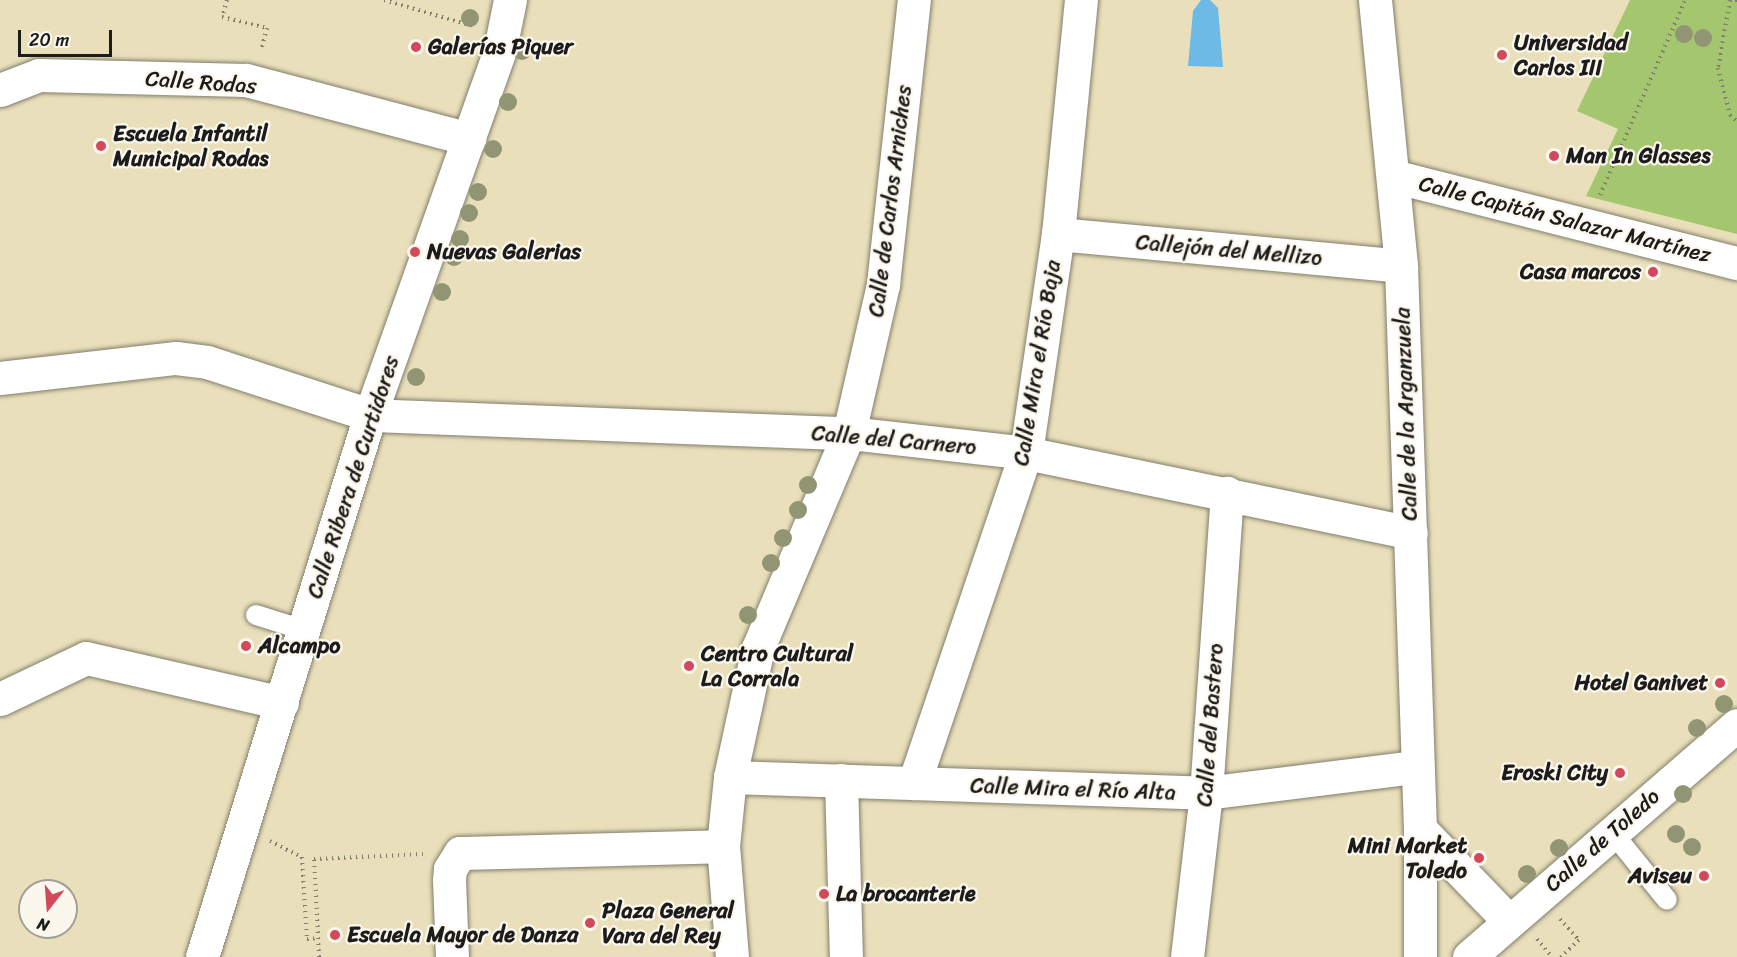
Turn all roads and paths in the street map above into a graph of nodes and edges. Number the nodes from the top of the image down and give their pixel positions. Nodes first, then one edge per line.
1 (227, 0) edge
2 (384, 0) edge
3 (510, 0) edge
4 (914, 0) edge
5 (1081, 0) edge
6 (1375, 0) edge
7 (1684, 0) edge
8 (1730, 0) edge
9 (441, 15) dead end
10 (260, 57) dead end
11 (0, 90) edge
12 (1737, 122) edge
13 (469, 139) junction
14 (1393, 176) junction
15 (1596, 204) dead end
16 (1058, 234) junction
17 (1737, 263) edge
18 (1401, 267) junction
19 (0, 378) edge
20 (370, 415) junction
21 (849, 433) junction
22 (1026, 453) junction
23 (1227, 493) junction
24 (1411, 533) junction
25 (256, 615) dead end
26 (304, 630) junction
27 (0, 699) edge
28 (282, 703) junction
29 (1737, 725) edge
30 (1415, 767) junction
31 (730, 777) junction
32 (841, 780) junction
33 (914, 783) junction
34 (1206, 793) junction
35 (242, 828) junction
36 (1420, 829) junction
37 (1612, 832) junction
38 (723, 846) junction
39 (460, 853) junction
40 (1667, 900) dead end
41 (1568, 910) dead end
42 (1508, 920) junction
43 (318, 938) junction
44 (202, 957) edge
45 (319, 957) edge
46 (452, 957) edge
47 (732, 957) edge
48 (846, 957) edge
49 (1187, 957) edge
50 (1420, 957) edge
51 (1469, 957) edge
52 (1561, 957) edge

1 - 10 path
2 - 9 path
3 - 13 street, Calle Ribera de Curtidores
4 - 21 street, Calle de Carlos Arniches
5 - 16 street, Calle Mira el Río Baja
6 - 14 street, Calle de la Arganzuela
7 - 15 path
8 - 12 path
11 - 13 street, Calle Rodas
13 - 20 street, Calle Ribera de Curtidores
14 - 17 street, Calle Capitán Salazar Martínez
14 - 18 street, Calle de la Arganzuela
16 - 18 street, Callejón del Mellizo
16 - 22 street, Calle Mira el Río Baja
18 - 24 street, Calle de la Arganzuela
19 - 20 street, Calle del Carnero
20 - 21 street, Calle del Carnero
20 - 26 street, Calle Ribera de Curtidores
21 - 22 street, Calle del Carnero
21 - 31 street, Calle de Carlos Arniches
22 - 23 street, Calle del Carnero
22 - 33 street, Calle Mira el Río Baja
23 - 24 street, Calle del Carnero
23 - 34 street, Calle del Bastero
24 - 30 street, Calle de la Arganzuela
25 - 26 lane
26 - 28 street, Calle Ribera de Curtidores
27 - 28 street
28 - 35 street, Calle Ribera de Curtidores
29 - 37 street, Calle de Toledo
30 - 34 street, Calle Mira el Río Alta
30 - 36 street, Calle de la Arganzuela
31 - 32 street, Calle Mira el Río Alta
31 - 38 street, Calle de Carlos Arniches
32 - 33 street, Calle Mira el Río Alta
32 - 48 street
33 - 34 street, Calle Mira el Río Alta
34 - 49 street, Calle del Bastero
35 - 43 path
35 - 44 street, Calle Ribera de Curtidores
36 - 42 street
36 - 50 street, Calle de la Arganzuela
37 - 40 lane
37 - 42 street, Calle de Toledo
38 - 39 street
38 - 47 street
39 - 43 path
39 - 46 street
41 - 52 path
42 - 51 street, Calle de Toledo
43 - 45 path

